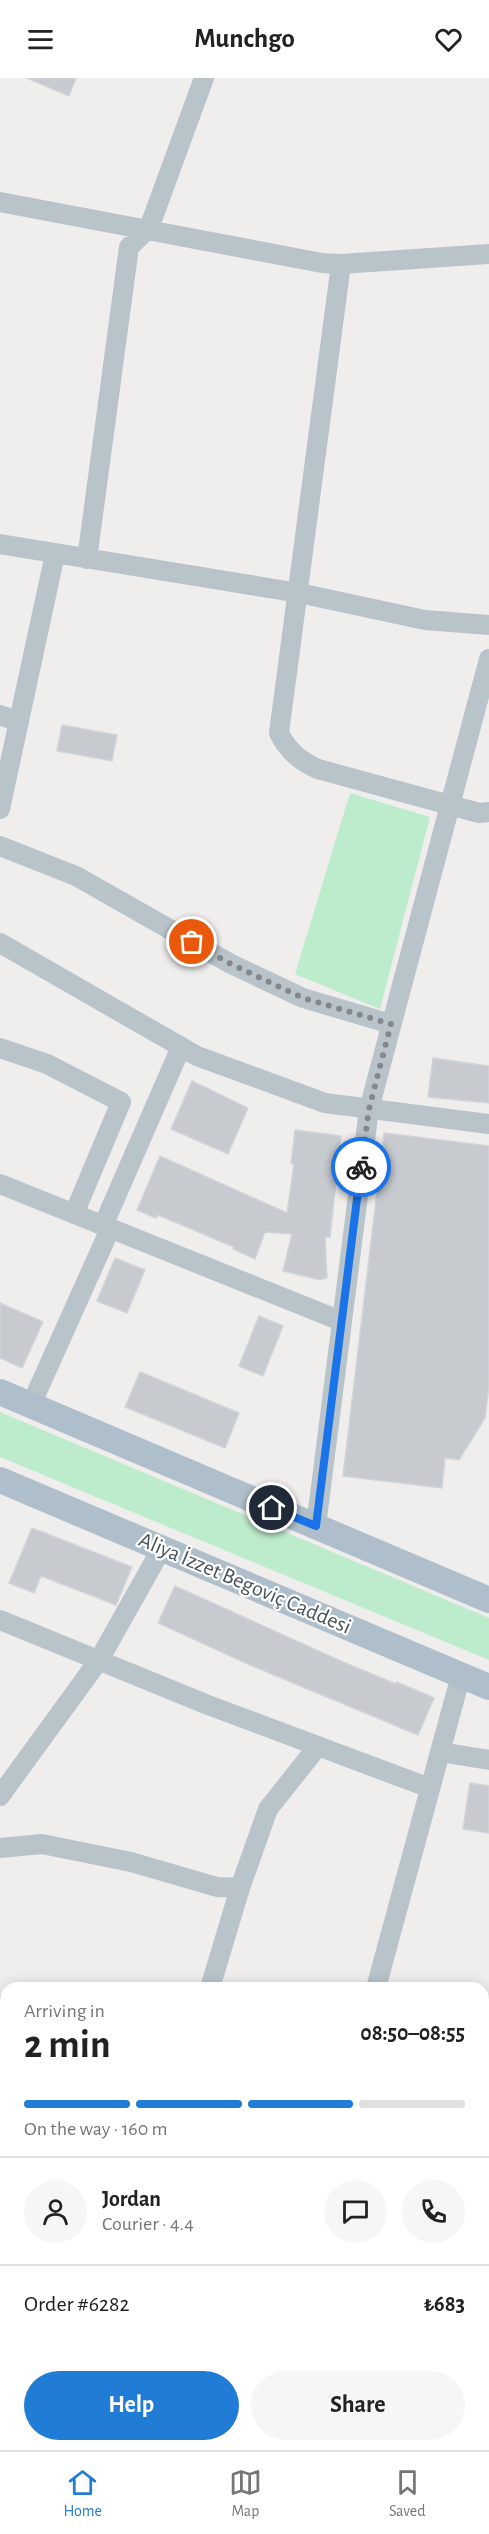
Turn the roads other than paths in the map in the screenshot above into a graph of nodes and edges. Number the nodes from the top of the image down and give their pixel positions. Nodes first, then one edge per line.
1 (204, 78) edge
2 (0, 202) edge
3 (149, 228) junction
4 (489, 254) edge
5 (341, 264) junction
6 (0, 544) edge
7 (55, 554) junction
8 (87, 559) junction
9 (299, 593) junction
10 (489, 626) edge
11 (489, 659) edge
12 (0, 715) edge
13 (20, 722) junction
14 (449, 805) junction
15 (0, 809) edge
16 (489, 812) edge
17 (0, 846) edge
18 (0, 943) edge
19 (391, 1024) junction
20 (181, 1047) junction
21 (0, 1048) edge
22 (369, 1109) junction
23 (489, 1124) edge
24 (0, 1184) edge
25 (74, 1215) junction
26 (107, 1228) junction
27 (341, 1321) junction
28 (0, 1392) edge
29 (31, 1405) junction
30 (0, 1480) edge
31 (316, 1526) junction
32 (162, 1548) junction
33 (489, 1600) edge
34 (0, 1620) edge
35 (99, 1660) junction
36 (461, 1675) junction
37 (489, 1687) edge
38 (318, 1746) junction
39 (440, 1752) junction
40 (489, 1760) edge
41 (430, 1788) junction
42 (0, 1796) edge
43 (0, 1848) edge
44 (240, 1888) junction
45 (212, 1982) edge
46 (378, 1982) edge

1 - 3 street
2 - 3 street
3 - 5 street
3 - 8 street
4 - 5 street
5 - 9 street
6 - 7 street
7 - 8 street
7 - 13 street
8 - 9 street
9 - 10 street
9 - 14 street
11 - 14 street
12 - 13 street
13 - 15 street
14 - 16 street
14 - 19 street
17 - 19 street
18 - 20 street
19 - 22 street
20 - 22 street
20 - 26 street
21 - 25 street
22 - 23 street
22 - 27 street
24 - 25 street
25 - 26 street
26 - 27 street
26 - 29 street
27 - 31 street
28 - 29 main road
29 - 31 main road
30 - 32 main road, Aliya İzzet Begoviç Caddesi
31 - 33 main road
32 - 35 street
32 - 36 main road, Aliya İzzet Begoviç Caddesi
34 - 35 street
35 - 38 street
35 - 42 street
36 - 37 main road, Aliya İzzet Begoviç Caddesi
36 - 39 street
38 - 41 street
38 - 44 street
39 - 40 street
39 - 41 street
41 - 46 street
43 - 44 street
44 - 45 street

